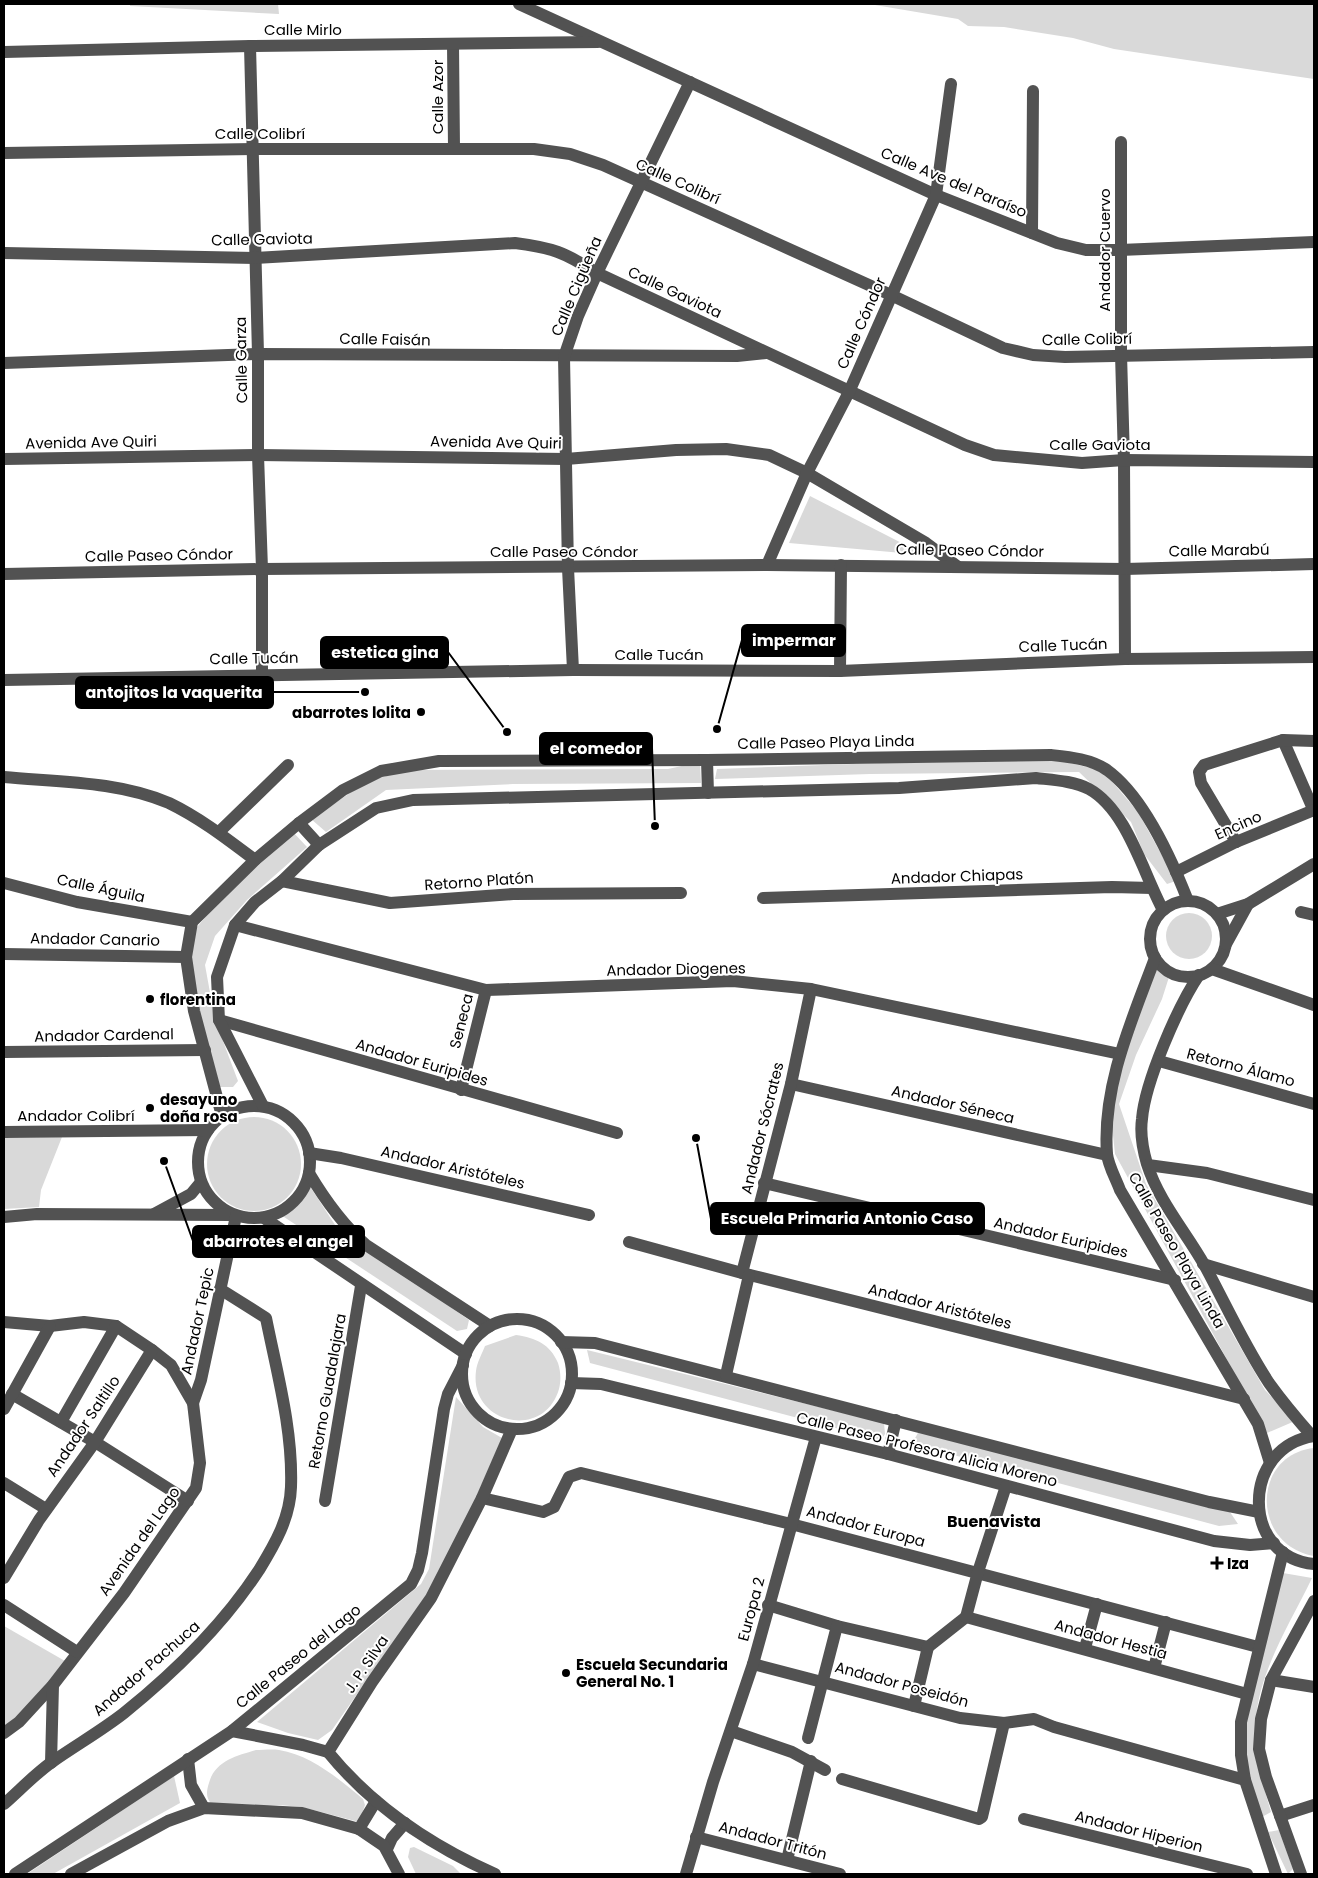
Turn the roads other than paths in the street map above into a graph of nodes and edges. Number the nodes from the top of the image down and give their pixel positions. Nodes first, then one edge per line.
1 (519, 4) edge
2 (603, 42) junction
3 (453, 44) junction
4 (250, 46) junction
5 (4, 52) edge
6 (690, 82) junction
7 (951, 84) dead end
8 (1034, 91) dead end
9 (1121, 142) dead end
10 (253, 149) junction
11 (454, 149) junction
12 (4, 154) edge
13 (640, 182) junction
14 (936, 194) junction
15 (1032, 232) junction
16 (1314, 242) edge
17 (1120, 250) junction
18 (4, 253) edge
19 (255, 258) junction
20 (597, 274) junction
21 (891, 295) junction
22 (1314, 352) edge
23 (767, 353) junction
24 (258, 354) junction
25 (1121, 354) junction
26 (564, 357) junction
27 (4, 363) edge
28 (849, 392) junction
29 (258, 456) junction
30 (4, 459) edge
31 (566, 459) junction
32 (1124, 460) junction
33 (1314, 462) edge
34 (807, 474) junction
35 (1314, 564) edge
36 (767, 565) junction
37 (841, 565) junction
38 (957, 566) junction
39 (262, 568) junction
40 (568, 568) junction
41 (1125, 568) junction
42 (4, 574) edge
43 (1314, 657) edge
44 (1125, 659) junction
45 (573, 670) junction
46 (840, 670) junction
47 (262, 674) junction
48 (4, 680) edge
49 (1283, 740) junction
50 (1314, 741) edge
51 (707, 760) junction
52 (288, 765) dead end
53 (4, 777) edge
54 (708, 793) junction
55 (1314, 810) edge
56 (298, 823) junction
57 (219, 832) junction
58 (1236, 842) junction
59 (319, 845) junction
60 (255, 860) junction
61 (1314, 864) edge
62 (1176, 872) junction
63 (282, 881) junction
64 (4, 883) edge
65 (1152, 888) junction
66 (681, 893) dead end
67 (763, 898) dead end
68 (1188, 901) junction
69 (1248, 904) junction
70 (1163, 910) junction
71 (1301, 912) dead end
72 (1217, 914) junction
73 (1314, 915) edge
74 (192, 922) junction
75 (235, 925) junction
76 (1226, 944) junction
77 (4, 954) edge
78 (186, 957) junction
79 (1155, 958) junction
80 (1212, 969) junction
81 (1199, 975) junction
82 (812, 989) junction
83 (486, 990) junction
84 (1314, 1005) edge
85 (219, 1020) junction
86 (205, 1050) junction
87 (4, 1052) edge
88 (1120, 1054) junction
89 (1159, 1061) junction
90 (791, 1084) junction
91 (461, 1090) junction
92 (1314, 1104) edge
93 (263, 1106) junction
94 (222, 1116) junction
95 (208, 1130) junction
96 (4, 1132) edge
97 (617, 1133) dead end
98 (310, 1153) junction
99 (1107, 1155) junction
100 (1148, 1165) junction
101 (309, 1173) junction
102 (201, 1182) junction
103 (764, 1183) junction
104 (1314, 1200) edge
105 (152, 1215) junction
106 (589, 1215) dead end
107 (234, 1216) junction
108 (4, 1217) edge
109 (264, 1218) junction
110 (628, 1242) dead end
111 (1204, 1264) junction
112 (746, 1274) junction
113 (1175, 1280) junction
114 (361, 1286) junction
115 (220, 1289) junction
116 (1314, 1297) edge
117 (4, 1322) edge
118 (50, 1326) junction
119 (116, 1326) junction
120 (490, 1326) junction
121 (561, 1342) junction
122 (152, 1350) junction
123 (464, 1360) junction
124 (726, 1375) junction
125 (571, 1383) junction
126 (12, 1394) junction
127 (1244, 1399) junction
128 (193, 1403) junction
129 (4, 1409) edge
130 (896, 1420) junction
131 (61, 1422) junction
132 (512, 1429) junction
133 (1313, 1436) edge
134 (816, 1437) junction
135 (95, 1442) junction
136 (888, 1454) junction
137 (1270, 1463) junction
138 (4, 1483) edge
139 (1006, 1486) junction
140 (482, 1498) junction
141 (188, 1501) junction
142 (325, 1501) dead end
143 (1259, 1512) junction
144 (42, 1515) junction
145 (791, 1524) junction
146 (1278, 1547) junction
147 (1314, 1564) edge
148 (978, 1572) junction
149 (4, 1578) edge
150 (1314, 1601) edge
151 (1097, 1604) junction
152 (4, 1605) edge
153 (768, 1605) junction
154 (966, 1617) junction
155 (1166, 1622) junction
156 (837, 1626) junction
157 (928, 1647) junction
158 (1258, 1647) junction
159 (1085, 1648) junction
160 (77, 1652) junction
161 (753, 1664) junction
162 (1154, 1668) junction
163 (823, 1680) junction
164 (1272, 1680) junction
165 (54, 1685) junction
166 (1314, 1686) edge
167 (1247, 1694) junction
168 (914, 1706) junction
169 (1004, 1723) junction
170 (232, 1731) junction
171 (731, 1731) junction
172 (4, 1733) edge
173 (808, 1738) dead end
174 (328, 1752) junction
175 (188, 1759) junction
176 (811, 1762) junction
177 (51, 1763) junction
178 (826, 1770) dead end
179 (842, 1779) dead end
180 (1245, 1780) junction
181 (376, 1801) junction
182 (4, 1804) edge
183 (1314, 1805) edge
184 (204, 1808) junction
185 (1280, 1816) junction
186 (1024, 1819) dead end
187 (405, 1823) junction
188 (359, 1829) junction
189 (696, 1837) junction
190 (387, 1849) junction
191 (787, 1860) junction
192 (88, 1869) edge
193 (475, 1869) edge
194 (15, 1874) edge
195 (71, 1874) edge
196 (399, 1874) edge
197 (495, 1874) edge
198 (686, 1874) edge
199 (840, 1874) edge
200 (1247, 1874) edge
201 (1276, 1874) edge
202 (1301, 1874) edge

1 - 2 street, Calle Ave del Paraíso
2 - 3 street, Calle Mirlo
2 - 6 street, Calle Ave del Paraíso
3 - 4 street, Calle Mirlo
3 - 11 street, Calle Azor
4 - 5 street, Calle Mirlo
4 - 10 street, Calle Garza
6 - 13 street, Calle Cigüeña
6 - 14 street, Calle Ave del Paraíso
7 - 14 street, Calle Cóndor
8 - 15 street
9 - 17 street, Andador Cuervo
10 - 11 street, Calle Colibrí
10 - 12 street, Calle Colibrí
10 - 19 street, Calle Garza
11 - 13 street, Calle Colibrí
13 - 20 street, Calle Cigüeña
13 - 21 street, Calle Colibrí
14 - 15 street, Calle Ave del Paraíso
14 - 21 street, Calle Cóndor
15 - 17 street, Calle Ave del Paraíso
16 - 17 street, Calle Ave del Paraíso
17 - 25 street, Andador Cuervo
18 - 19 street, Calle Gaviota
19 - 20 street, Calle Gaviota
19 - 24 street, Calle Garza
20 - 23 street, Calle Gaviota
20 - 26 street, Calle Cigüeña
21 - 25 street, Calle Colibrí
21 - 28 street, Calle Cóndor
22 - 25 street, Calle Colibrí
23 - 26 street, Calle Faisán
23 - 28 street, Calle Gaviota
24 - 26 street, Calle Faisán
24 - 27 street, Calle Faisán
24 - 29 street, Calle Garza
25 - 32 street, Andador Cuervo
26 - 31 street, Calle Cigüeña
28 - 32 street, Calle Gaviota
28 - 34 street, Calle Cóndor
29 - 30 street, Avenida Ave Quiri
29 - 31 street, Avenida Ave Quiri
29 - 39 street, Calle Garza
31 - 34 street, Avenida Ave Quiri
31 - 40 street, Calle Cigüeña
32 - 33 street, Calle Gaviota
32 - 41 street, Andador Cuervo
34 - 36 street, Calle Cóndor
34 - 38 street, Avenida Ave Quiri
35 - 41 street, Calle Marabú
36 - 37 street, Calle Paseo Cóndor
36 - 40 street, Calle Paseo Cóndor
37 - 38 street, Calle Paseo Cóndor
37 - 46 street
38 - 41 street, Calle Paseo Cóndor
39 - 40 street, Calle Paseo Cóndor
39 - 42 street, Calle Paseo Cóndor
39 - 47 street, Calle Garza
40 - 45 street, Calle Cigüeña
41 - 44 street, Andador Cuervo
43 - 44 street, Calle Tucán
44 - 46 street, Calle Tucán
45 - 46 street, Calle Tucán
45 - 47 street, Calle Tucán
47 - 48 street, Calle Tucán
49 - 50 street
49 - 55 street
49 - 58 street
51 - 54 street
51 - 56 street, Calle Paseo Playa Linda
51 - 62 street, Calle Paseo Playa Linda
52 - 57 street
53 - 57 street
54 - 59 street
54 - 65 street
55 - 58 street, Encino
56 - 59 street
56 - 60 street, Calle Paseo Playa Linda
57 - 60 street
58 - 62 street, Encino
59 - 63 street
60 - 74 street, Calle Paseo Playa Linda
61 - 69 street
62 - 68 street, Calle Paseo Playa Linda
63 - 66 street, Retorno Platón
63 - 75 street
64 - 74 street, Calle Águila
65 - 67 street, Andador Chiapas
65 - 70 street
68 - 70 street
68 - 72 street
69 - 72 street
69 - 76 street
70 - 79 street
71 - 73 street
72 - 76 street
74 - 78 street
75 - 83 street, Andador Diogenes
75 - 85 street
76 - 80 street
77 - 78 street, Andador Canario
78 - 86 street
79 - 81 street
79 - 88 street, Calle Paseo Playa Linda
80 - 81 street
80 - 84 street
81 - 89 street, Calle Paseo Playa Linda
82 - 83 street, Andador Diogenes
82 - 88 street, Andador Diogenes
82 - 90 street, Andador Sócrates
83 - 91 street, Seneca
85 - 91 street, Andador Euripides
85 - 93 street
86 - 87 street, Andador Cardenal
86 - 94 street
88 - 99 street, Calle Paseo Playa Linda
89 - 92 street, Retorno Álamo
89 - 100 street, Calle Paseo Playa Linda
90 - 99 street, Andador Séneca
90 - 103 street, Andador Sócrates
91 - 97 street, Andador Euripides
93 - 94 street
93 - 98 street
94 - 95 street
95 - 96 street, Andador Colibrí
95 - 102 street
98 - 101 street
98 - 106 street, Andador Aristóteles
99 - 113 street, Calle Paseo Playa Linda
100 - 104 street
100 - 111 street, Calle Paseo Playa Linda
101 - 109 street
101 - 120 street
102 - 105 street
102 - 107 street
103 - 112 street, Andador Sócrates
103 - 113 street, Andador Euripides
105 - 107 street
105 - 108 street
107 - 109 street
107 - 115 street, Andador Tepic
109 - 114 street
110 - 112 street, Andador Aristóteles
111 - 116 street
111 - 133 street, Calle Paseo Playa Linda
112 - 124 street, Andador Sócrates
112 - 127 street, Andador Aristóteles
113 - 127 street, Calle Paseo Playa Linda
114 - 123 street
114 - 142 street, Retorno Guadalajara
115 - 128 street, Andador Tepic
115 - 177 street, Andador Pachuca
117 - 118 street, Avenida del Lago
118 - 119 street, Avenida del Lago
118 - 126 street
119 - 122 street, Avenida del Lago
119 - 131 street
120 - 121 street
120 - 123 street
121 - 124 street, Calle Paseo Profesora Alicia Moreno
121 - 125 street
122 - 128 street, Avenida del Lago
122 - 135 street, Andador Saltillo
123 - 132 street
123 - 170 street, Calle Paseo del Lago
124 - 130 street, Calle Paseo Profesora Alicia Moreno
125 - 132 street
125 - 134 street, Calle Paseo Profesora Alicia Moreno
126 - 129 street
126 - 131 street
127 - 137 street, Calle Paseo Playa Linda
128 - 141 street, Avenida del Lago
130 - 136 street
130 - 143 street, Calle Paseo Profesora Alicia Moreno
131 - 135 street
132 - 140 street, J. P. Silva
133 - 137 street
134 - 136 street, Calle Paseo Profesora Alicia Moreno
134 - 145 street, Europa 2
135 - 141 street
135 - 144 street, Andador Saltillo
136 - 139 street, Calle Paseo Profesora Alicia Moreno
137 - 143 street
138 - 144 street
139 - 146 street, Calle Paseo Profesora Alicia Moreno
139 - 148 street
140 - 145 street, Andador Europa
140 - 174 street, J. P. Silva
141 - 160 street, Avenida del Lago
143 - 146 street
144 - 149 street, Andador Saltillo
145 - 148 street, Andador Europa
145 - 153 street, Europa 2
146 - 147 street
146 - 158 street
148 - 151 street, Andador Europa
148 - 154 street
150 - 164 street
151 - 155 street, Andador Europa
151 - 159 street
152 - 160 street
153 - 156 street
153 - 161 street, Europa 2
154 - 157 street
154 - 159 street, Andador Hestia
155 - 158 street, Andador Europa
155 - 162 street
156 - 157 street
156 - 163 street
157 - 168 street
158 - 167 street
159 - 162 street, Andador Hestia
160 - 165 street, Avenida del Lago
161 - 163 street, Andador Poseidón
161 - 171 street, Europa 2
162 - 167 street, Andador Hestia
163 - 168 street, Andador Poseidón
163 - 173 street
164 - 166 street
164 - 185 street
165 - 172 street, Avenida del Lago
165 - 177 street
167 - 180 street
168 - 169 street, Andador Poseidón
169 - 179 street
169 - 180 street, Andador Poseidón
170 - 174 street
170 - 175 street, Calle Paseo del Lago
171 - 176 street
171 - 189 street, Europa 2
174 - 181 street
175 - 184 street
175 - 194 street, Calle Paseo del Lago
176 - 178 street
176 - 191 street
177 - 182 street, Andador Pachuca
180 - 201 street
181 - 187 street
181 - 188 street
183 - 185 street
184 - 188 street
184 - 192 street
185 - 202 street
186 - 200 street, Andador Hiperion
187 - 190 street
187 - 193 street
188 - 190 street
189 - 191 street, Andador Tritón
189 - 198 street, Europa 2
190 - 196 street
191 - 199 street, Andador Tritón
192 - 195 street
193 - 197 street

